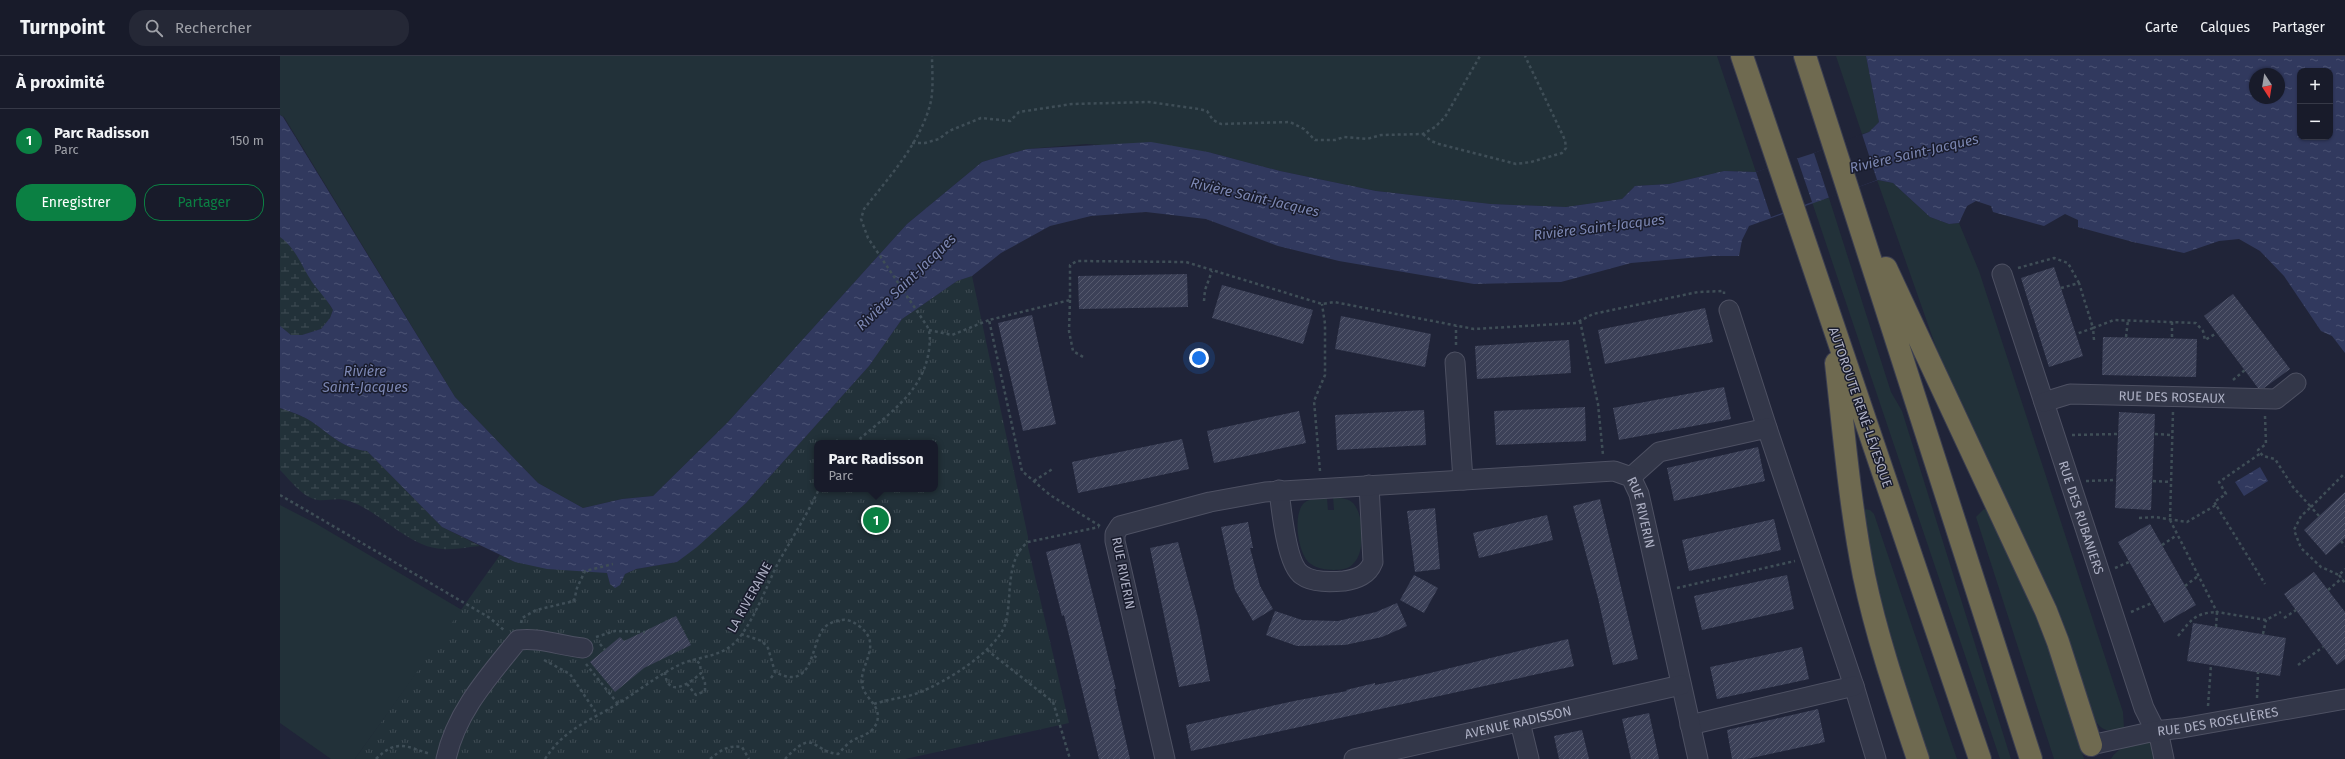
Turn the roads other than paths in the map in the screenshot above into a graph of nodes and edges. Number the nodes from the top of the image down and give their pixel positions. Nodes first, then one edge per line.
1 (1742, 56) edge
2 (1805, 56) edge
3 (1850, 191) junction
4 (2002, 274) road end
5 (1729, 310) road end
6 (1832, 322) junction
7 (1455, 362) dead end
8 (2296, 383) dead end
9 (2044, 402) junction
10 (1767, 428) junction
11 (1631, 476) junction
12 (1463, 480) junction
13 (1369, 485) junction
14 (1279, 490) junction
15 (588, 650) road end
16 (1681, 685) junction
17 (1854, 686) junction
18 (2345, 699) edge
19 (1520, 722) junction
20 (1690, 724) junction
21 (2155, 731) junction
22 (2091, 745) joint
23 (446, 758) edge
24 (1165, 759) edge
25 (1355, 759) edge
26 (1529, 759) edge
27 (1698, 759) edge
28 (1876, 759) edge
29 (1918, 759) edge
30 (1980, 759) edge
31 (2031, 759) edge
32 (2164, 759) edge

1 - 6 highway, AUTOROUTE RENÉ-LÉVESQUE
2 - 3 highway
3 - 22 highway
3 - 31 highway
4 - 9 street, RUE DES RUBANIERS
5 - 10 street
6 - 29 highway
6 - 30 highway, AUTOROUTE RENÉ-LÉVESQUE
7 - 12 street
8 - 9 street, RUE DES ROSEAUX
9 - 21 street, RUE DES RUBANIERS
10 - 11 street
10 - 17 street
11 - 12 street, RUE RIVERIN
11 - 16 street, RUE RIVERIN
12 - 13 street, RUE RIVERIN
13 - 14 street, RUE RIVERIN
13 - 14 street
14 - 24 street, RUE RIVERIN
15 - 23 street
16 - 19 street, AVENUE RADISSON
16 - 20 street, RUE RIVERIN
17 - 20 street
17 - 28 street
18 - 21 street, RUE DES ROSELIÈRES
19 - 25 street, AVENUE RADISSON
19 - 26 street
20 - 27 street, RUE RIVERIN
21 - 22 street, RUE DES ROSELIÈRES
21 - 32 street, RUE DES RUBANIERS

